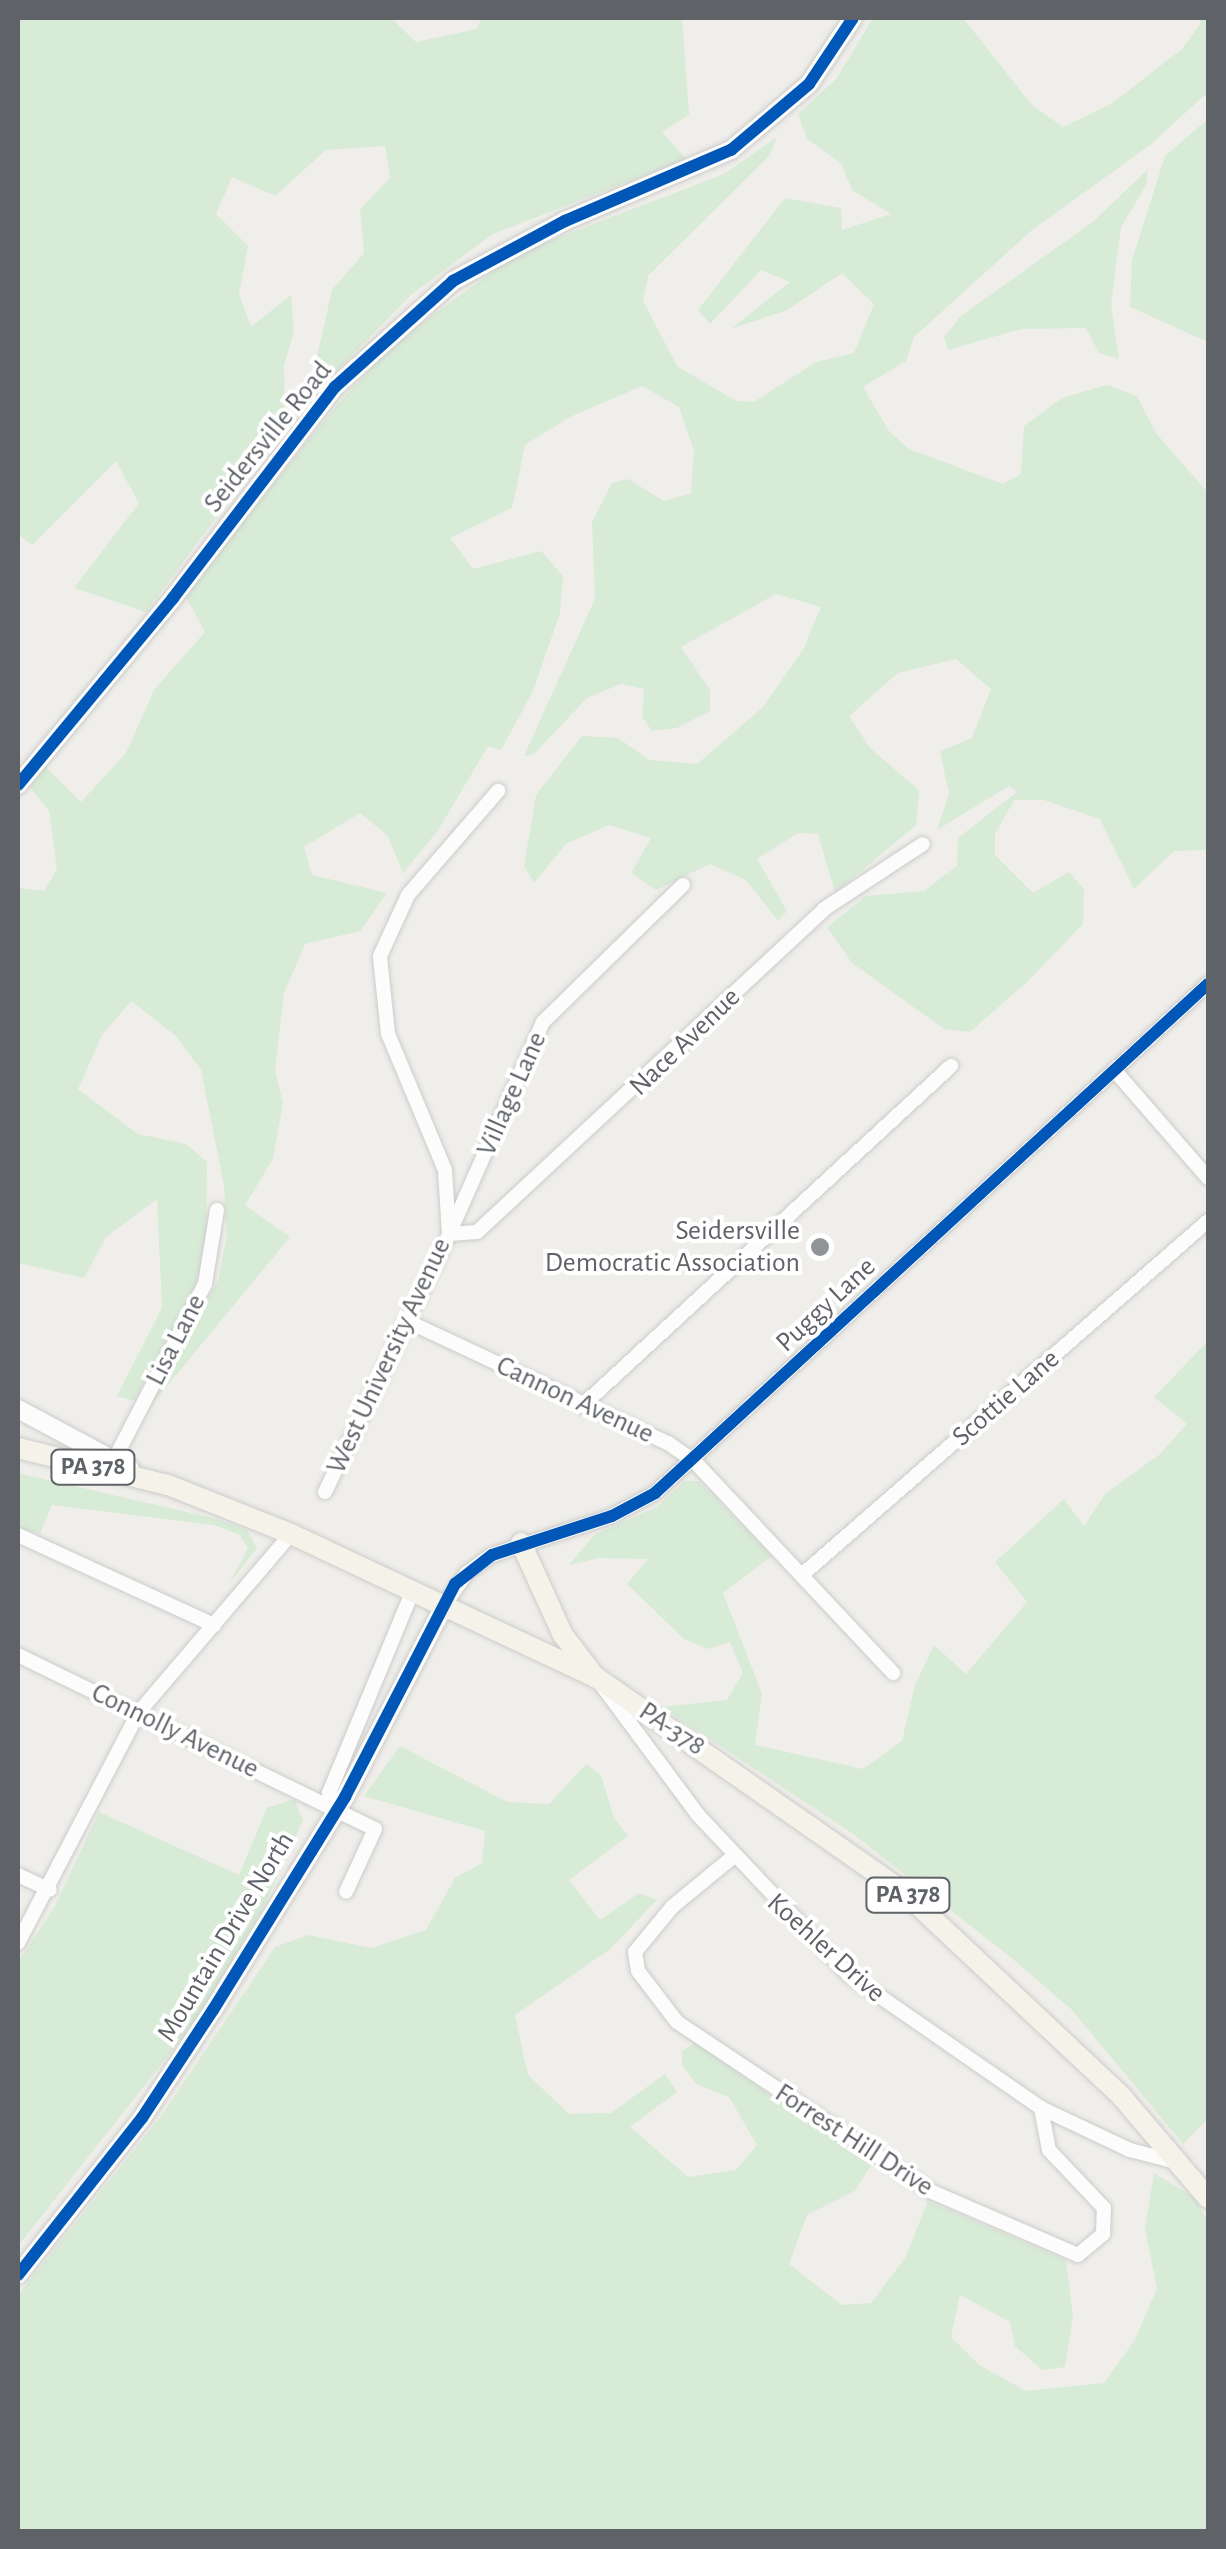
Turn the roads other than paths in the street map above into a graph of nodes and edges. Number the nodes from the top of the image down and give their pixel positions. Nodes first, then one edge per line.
1 (853, 18) edge
2 (18, 785) edge
3 (498, 791) dead end
4 (923, 844) dead end
5 (683, 885) dead end
6 (1208, 984) edge
7 (951, 1066) dead end
8 (1116, 1071) junction
9 (1208, 1178) edge
10 (216, 1210) dead end
11 (1208, 1221) edge
12 (449, 1234) junction
13 (408, 1321) junction
14 (582, 1406) junction
15 (18, 1408) edge
16 (18, 1448) edge
17 (694, 1461) junction
18 (113, 1462) junction
19 (168, 1484) junction
20 (325, 1492) dead end
21 (291, 1534) junction
22 (18, 1535) edge
23 (521, 1542) junction
24 (803, 1574) junction
25 (413, 1590) junction
26 (445, 1604) junction
27 (214, 1625) junction
28 (18, 1655) edge
29 (892, 1673) dead end
30 (596, 1678) junction
31 (139, 1712) junction
32 (333, 1807) junction
33 (734, 1856) junction
34 (18, 1876) edge
35 (50, 1890) junction
36 (346, 1892) dead end
37 (18, 1943) edge
38 (1041, 2108) junction
39 (1176, 2162) junction
40 (1208, 2198) edge
41 (18, 2275) edge

1 - 2 street, Seidersville Road
3 - 12 street, West University Avenue
4 - 12 street, Nace Avenue
5 - 12 street, Village Lane
6 - 8 street, Puggy Lane
7 - 14 street
8 - 9 street
8 - 17 street, Puggy Lane
10 - 18 street, Lisa Lane
11 - 24 street, Scottie Lane
12 - 13 street, West University Avenue
13 - 14 street, Cannon Avenue
13 - 20 street, West University Avenue
14 - 17 street, Cannon Avenue
15 - 18 street
16 - 19 main road, PA-378 / PA 378
17 - 23 street, Puggy Lane
17 - 24 street, Cannon Avenue
18 - 19 street
19 - 21 main road, PA-378 / PA 378
21 - 25 main road, PA-378 / PA 378
21 - 27 street
22 - 27 street
23 - 26 street, Puggy Lane
23 - 30 main road
24 - 29 street, Cannon Avenue
25 - 26 main road, PA-378 / PA 378
25 - 32 street
26 - 30 main road, PA-378 / PA 378
26 - 32 street, Mountain Drive North
27 - 31 street
28 - 31 street, Connolly Avenue
30 - 33 street, Koehler Drive
30 - 39 main road, PA-378 / PA 378
31 - 32 street, Connolly Avenue
31 - 35 street
32 - 36 street, Connolly Avenue
32 - 41 street, Mountain Drive North
33 - 38 street, Koehler Drive
33 - 38 street, Forrest Hill Drive
34 - 35 street
35 - 37 street
38 - 39 street, Koehler Drive
39 - 40 main road, PA-378 / PA 378

